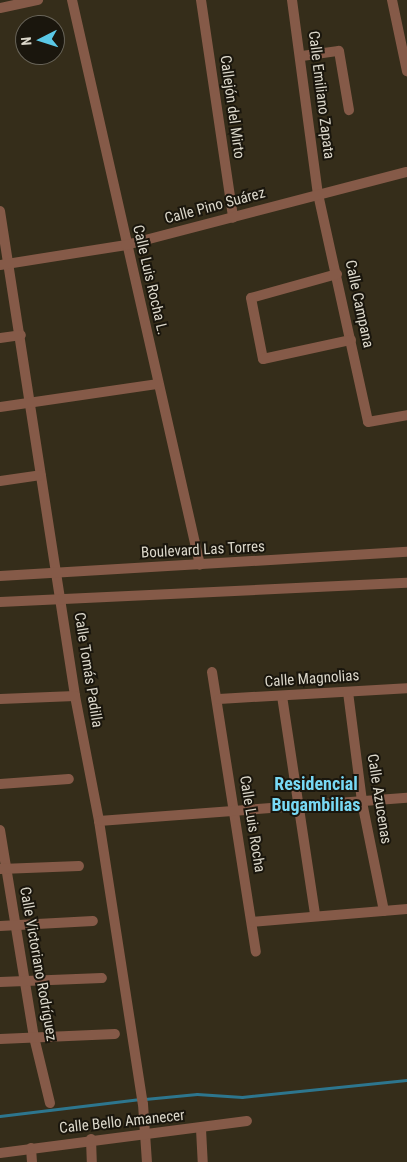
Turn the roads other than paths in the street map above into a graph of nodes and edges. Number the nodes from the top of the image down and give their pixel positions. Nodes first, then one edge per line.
1 (38, 0) edge
2 (72, 0) edge
3 (201, 0) edge
4 (292, 0) edge
5 (392, 0) edge
6 (0, 8) edge
7 (302, 56) junction
8 (407, 71) edge
9 (349, 110) dead end
10 (407, 172) edge
11 (318, 194) junction
12 (0, 211) edge
13 (234, 218) junction
14 (126, 245) junction
15 (5, 264) edge
16 (337, 274) junction
17 (21, 335) junction
18 (0, 338) edge
19 (351, 340) junction
20 (158, 384) junction
21 (30, 401) junction
22 (0, 406) edge
23 (407, 415) edge
24 (41, 475) junction
25 (0, 481) edge
26 (407, 552) edge
27 (200, 565) junction
28 (57, 572) junction
29 (0, 576) edge
30 (407, 583) edge
31 (62, 600) junction
32 (0, 602) edge
33 (212, 672) dead end
34 (407, 688) edge
35 (348, 692) junction
36 (75, 696) junction
37 (282, 696) junction
38 (0, 699) edge
39 (219, 699) junction
40 (69, 779) dead end
41 (0, 784) edge
42 (407, 798) edge
43 (362, 802) junction
44 (295, 806) junction
45 (233, 811) junction
46 (100, 821) junction
47 (0, 830) edge
48 (79, 866) dead end
49 (3, 869) edge
50 (407, 909) edge
51 (384, 910) junction
52 (315, 915) junction
53 (93, 921) dead end
54 (252, 922) junction
55 (18, 925) junction
56 (0, 926) edge
57 (256, 952) dead end
58 (102, 978) dead end
59 (28, 980) junction
60 (0, 982) edge
61 (115, 1034) dead end
62 (34, 1037) junction
63 (0, 1039) edge
64 (50, 1103) dead end
65 (247, 1121) dead end
66 (201, 1129) junction
67 (145, 1134) junction
68 (91, 1139) junction
69 (31, 1148) junction
70 (0, 1153) edge
71 (32, 1162) edge
72 (92, 1162) edge
73 (147, 1162) edge
74 (203, 1162) edge

1 - 6 street
2 - 14 street, Calle Luis Rocha L.
3 - 13 street, Callejón del Mirto
4 - 7 street, Calle Emiliano Zapata
5 - 8 street
7 - 9 street
7 - 11 street, Calle Emiliano Zapata
10 - 11 street, Calle Pino Suárez
11 - 13 street, Calle Pino Suárez
11 - 16 street, Calle Campana
12 - 15 street, Calle Tomás Padilla
13 - 14 street, Calle Pino Suárez
14 - 15 street, Calle Pino Suárez
14 - 20 street, Calle Luis Rocha L.
15 - 17 street, Calle Tomás Padilla
16 - 19 street, Calle Campana
16 - 19 street
17 - 18 street
17 - 21 street, Calle Tomás Padilla
19 - 23 street, Calle Campana
20 - 21 street
20 - 27 street, Calle Luis Rocha L.
21 - 22 street
21 - 24 street, Calle Tomás Padilla
24 - 25 street
24 - 28 street, Calle Tomás Padilla
26 - 27 street, Boulevard Las Torres
27 - 28 street, Boulevard Las Torres
28 - 29 street, Boulevard Las Torres
28 - 31 street, Calle Tomás Padilla
30 - 31 street
31 - 32 street
31 - 36 street, Calle Tomás Padilla
33 - 39 street, Calle Luis Rocha
34 - 35 street, Calle Magnolias
35 - 37 street, Calle Magnolias
35 - 43 street, Calle Azucenas
36 - 38 street
36 - 46 street, Calle Tomás Padilla
37 - 39 street, Calle Magnolias
37 - 44 street
39 - 45 street, Calle Luis Rocha
40 - 41 street
42 - 43 street
43 - 44 street
43 - 51 street, Calle Azucenas
44 - 45 street
44 - 52 street
45 - 46 street
45 - 54 street, Calle Luis Rocha
46 - 67 street, Calle Tomás Padilla
47 - 49 street, Calle Victoriano Rodríguez
48 - 49 street
49 - 55 street, Calle Victoriano Rodríguez
50 - 51 street
51 - 52 street
52 - 54 street
53 - 55 street
54 - 57 street, Calle Luis Rocha
55 - 56 street
55 - 59 street, Calle Victoriano Rodríguez
58 - 59 street
59 - 60 street
59 - 62 street, Calle Victoriano Rodríguez
61 - 62 street
62 - 63 street
62 - 64 street, Calle Victoriano Rodríguez
65 - 66 street, Calle Bello Amanecer
66 - 67 street, Calle Bello Amanecer
66 - 74 street
67 - 68 street, Calle Bello Amanecer
67 - 73 street, Calle Tomás Padilla
68 - 69 street, Calle Bello Amanecer
68 - 72 street
69 - 70 street, Calle Bello Amanecer
69 - 71 street

